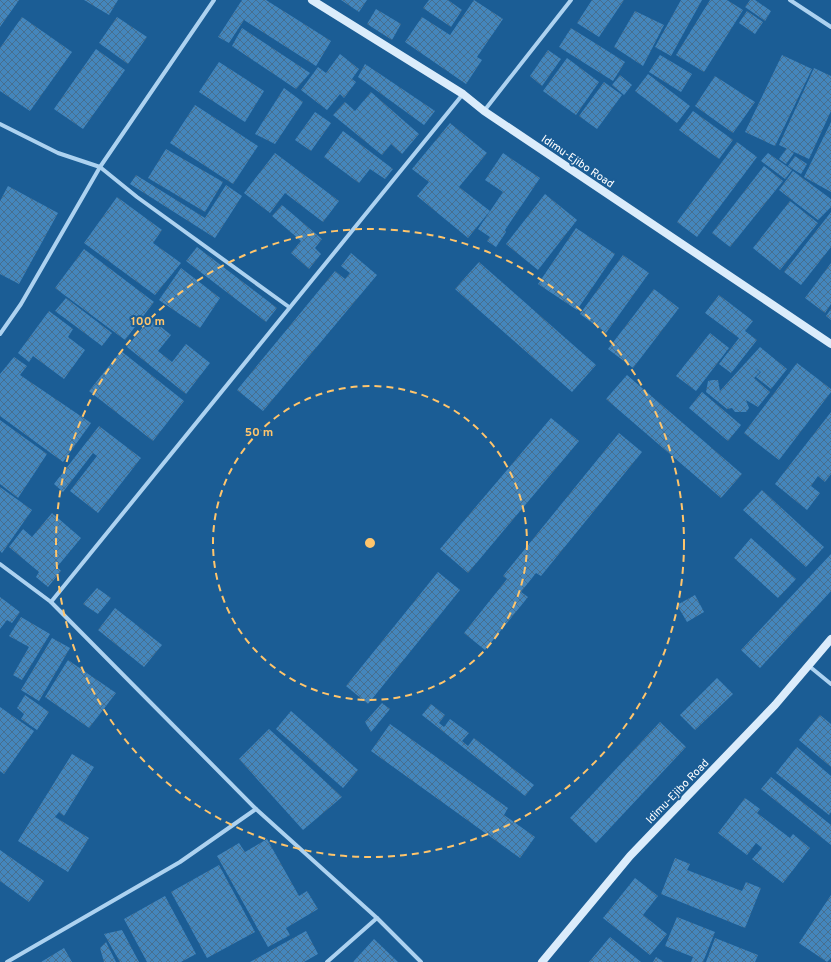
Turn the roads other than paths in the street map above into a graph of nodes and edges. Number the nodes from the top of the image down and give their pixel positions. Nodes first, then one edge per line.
1 (214, 0) edge
2 (312, 0) edge
3 (571, 0) edge
4 (790, 0) edge
5 (831, 27) edge
6 (463, 94) junction
7 (484, 111) junction
8 (0, 124) edge
9 (100, 167) junction
10 (289, 306) junction
11 (0, 334) edge
12 (831, 344) edge
13 (0, 564) edge
14 (51, 602) junction
15 (831, 639) edge
16 (808, 666) junction
17 (831, 684) edge
18 (256, 809) junction
19 (377, 918) junction
20 (7, 962) edge
21 (327, 962) edge
22 (421, 962) edge
23 (542, 962) edge

1 - 9 street
2 - 6 main road, Idimu-Ejibo Road
3 - 7 street
4 - 5 street
6 - 7 main road, Idimu-Ejibo Road
6 - 10 street
7 - 12 main road, Idimu-Ejibo Road
8 - 9 street
9 - 10 street
9 - 11 street
10 - 14 street
13 - 14 street
14 - 18 street
15 - 16 main road, Idimu-Ejibo Road
16 - 17 street
16 - 23 main road, Idimu-Ejibo Road
18 - 19 street
18 - 20 street
19 - 21 street
19 - 22 street

